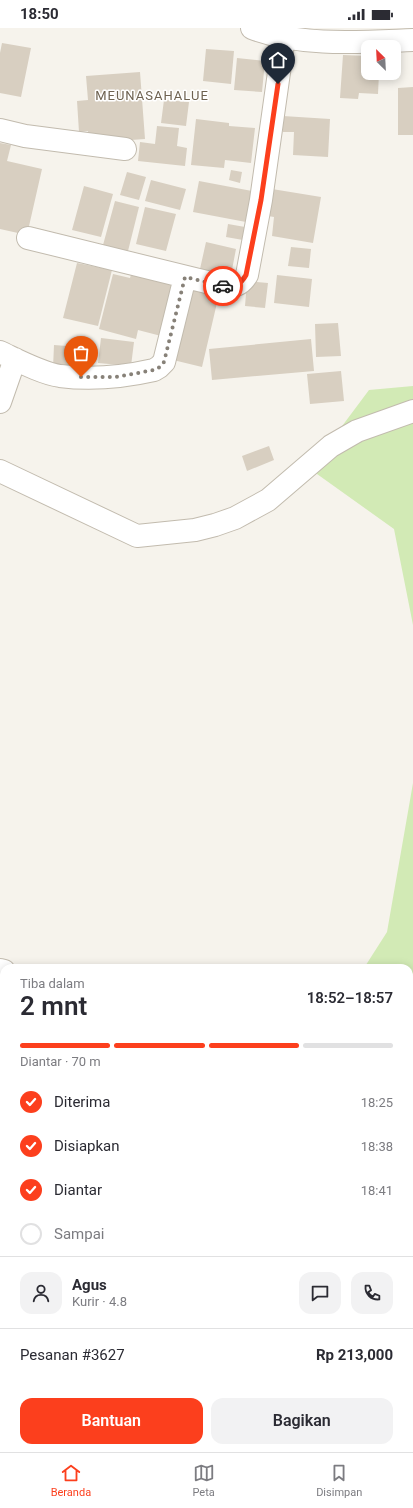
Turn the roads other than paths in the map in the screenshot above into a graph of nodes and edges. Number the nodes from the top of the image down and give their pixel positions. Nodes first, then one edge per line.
1 (258, 29) edge
2 (284, 38) junction
3 (413, 40) edge
4 (0, 130) edge
5 (125, 149) dead end
6 (28, 238) dead end
7 (185, 277) junction
8 (8, 355) edge
9 (0, 402) edge
10 (413, 411) edge
11 (0, 470) edge

1 - 2 street
2 - 3 street
2 - 7 street
4 - 5 street
6 - 7 street
7 - 8 street
8 - 9 street
10 - 11 street

